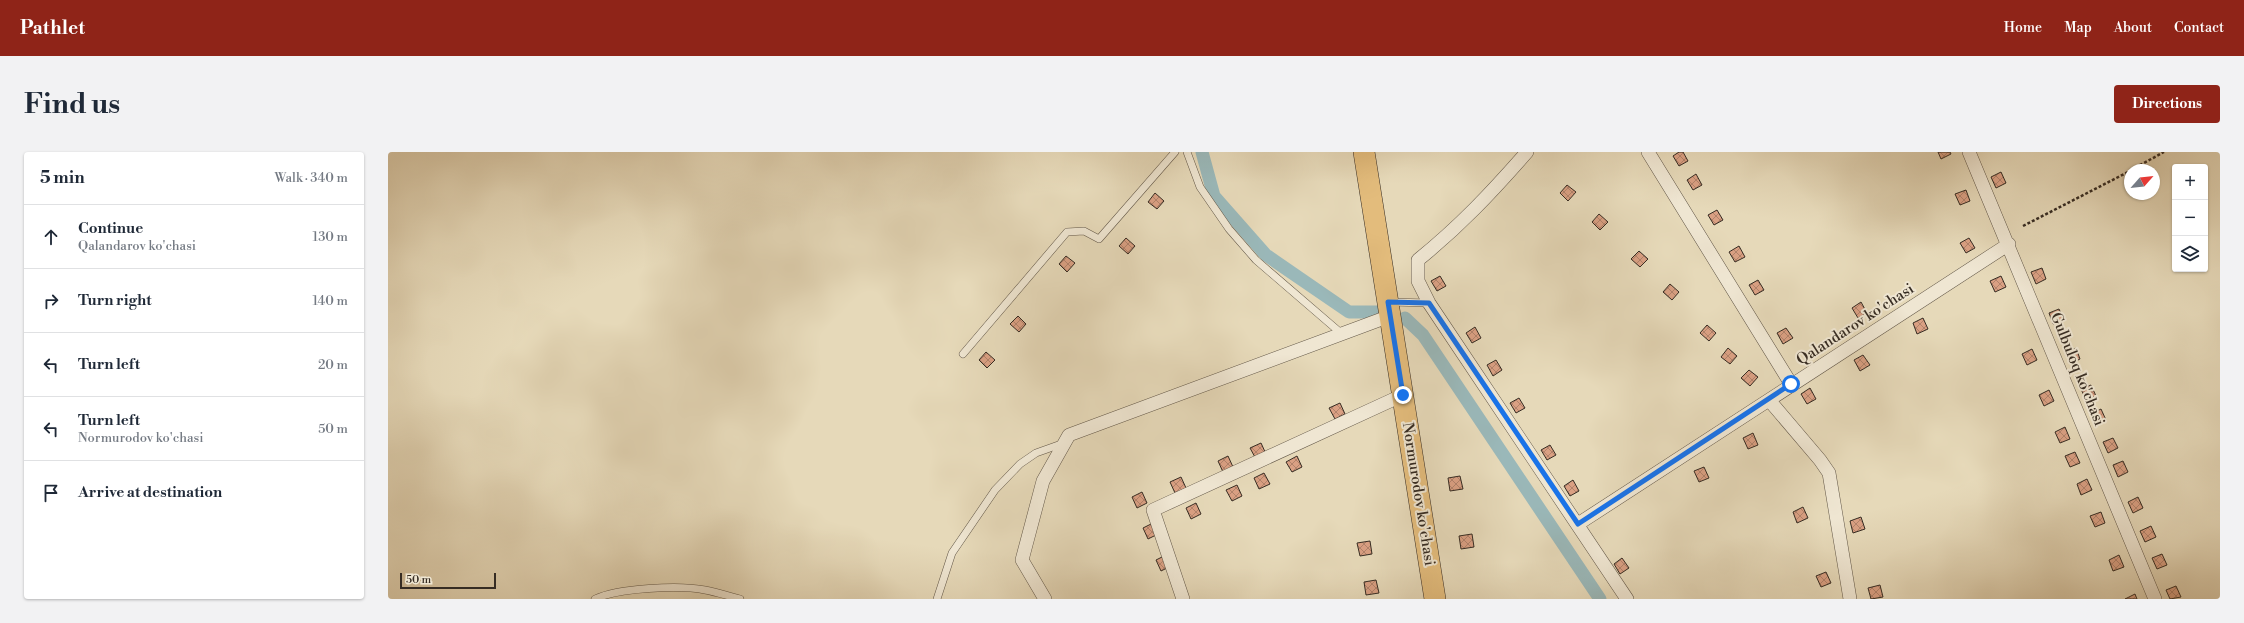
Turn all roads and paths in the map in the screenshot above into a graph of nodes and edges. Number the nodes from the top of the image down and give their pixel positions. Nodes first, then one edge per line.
1 (1175, 152) edge
2 (1188, 152) edge
3 (1364, 152) edge
4 (1527, 152) edge
5 (1648, 152) edge
6 (1969, 152) edge
7 (2164, 152) edge
8 (2142, 164) edge
9 (2124, 174) edge
10 (2023, 226) dead end
11 (2009, 244) junction
12 (1429, 303) junction
13 (1389, 309) junction
14 (1342, 334) junction
15 (963, 354) dead end
16 (1791, 384) junction
17 (1403, 395) junction
18 (1769, 400) junction
19 (1064, 443) junction
20 (1578, 524) junction
21 (595, 599) edge
22 (740, 599) edge
23 (937, 599) edge
24 (1045, 599) edge
25 (1183, 599) edge
26 (1435, 599) edge
27 (1627, 599) edge
28 (1850, 599) edge
29 (2155, 599) edge

1 - 15 lane
2 - 14 lane
3 - 13 main road, Normurodov ko'chasi
4 - 12 street
5 - 16 street
6 - 11 street, Gulbuloq ko'chasi
7 - 8 path
9 - 10 path
11 - 16 street, Qalandarov ko'chasi
11 - 29 street, Gulbuloq ko'chasi
12 - 13 lane
12 - 20 street
13 - 14 street
13 - 17 main road, Normurodov ko'chasi
14 - 19 street
16 - 18 street, Qalandarov ko'chasi
17 - 25 street
17 - 26 main road, Normurodov ko'chasi
18 - 20 street, Qalandarov ko'chasi
18 - 28 street
19 - 23 lane
19 - 24 street
20 - 27 street
21 - 22 lane

